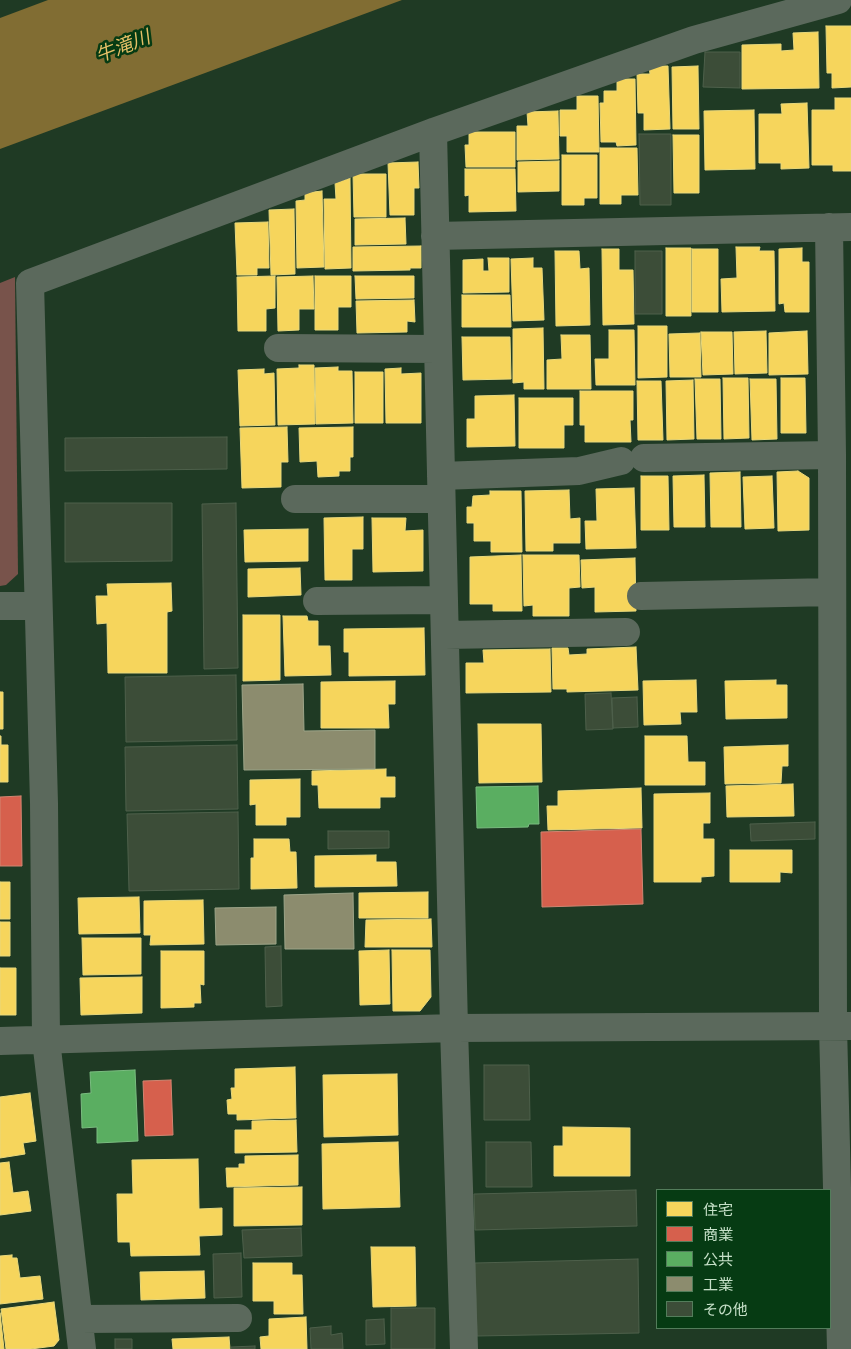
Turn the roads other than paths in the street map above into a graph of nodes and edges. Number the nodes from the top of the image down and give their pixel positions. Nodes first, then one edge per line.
1 (838, 0) edge
2 (433, 132) junction
3 (840, 227) edge
4 (435, 236) junction
5 (278, 348) dead end
6 (438, 349) junction
7 (832, 454) junction
8 (841, 482) edge
9 (441, 488) junction
10 (295, 499) dead end
11 (832, 592) junction
12 (641, 596) dead end
13 (444, 600) junction
14 (317, 602) dead end
15 (0, 606) edge
16 (37, 606) junction
17 (626, 632) dead end
18 (444, 635) junction
19 (842, 775) edge
20 (842, 1026) edge
21 (454, 1028) junction
22 (0, 1040) edge
23 (46, 1040) junction
24 (238, 1318) dead end
25 (79, 1319) junction
26 (82, 1349) edge
27 (464, 1349) edge
28 (841, 1349) edge

1 - 2 street
2 - 4 street
2 - 16 street
3 - 4 street
3 - 7 street
4 - 6 street
5 - 6 street
6 - 9 street
7 - 8 street
7 - 9 street
8 - 11 street
9 - 10 street
9 - 13 street
11 - 12 street
11 - 19 street
13 - 14 street
13 - 18 street
15 - 16 street
16 - 23 street
17 - 18 street
18 - 21 street
19 - 20 street
20 - 21 street
20 - 28 street
21 - 23 street
21 - 27 street
22 - 23 street
23 - 25 street
24 - 25 street
25 - 26 street

